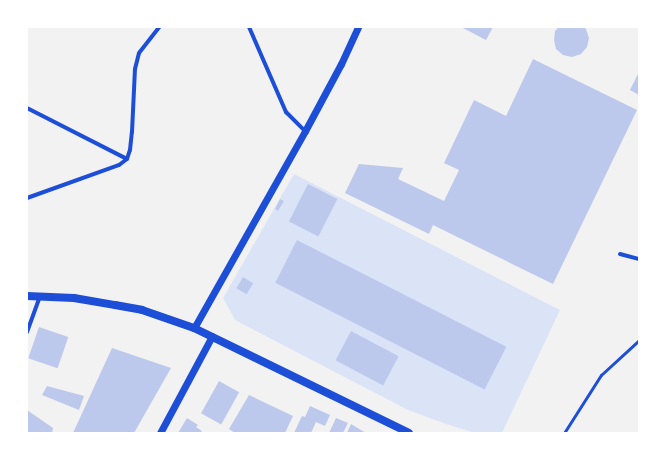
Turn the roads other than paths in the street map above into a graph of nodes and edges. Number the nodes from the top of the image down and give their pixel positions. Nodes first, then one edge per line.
1 (159, 27) edge
2 (248, 27) edge
3 (358, 27) edge
4 (27, 108) edge
5 (305, 131) junction
6 (127, 159) junction
7 (27, 198) edge
8 (620, 254) dead end
9 (639, 259) edge
10 (27, 296) edge
11 (40, 296) junction
12 (194, 328) junction
13 (27, 332) edge
14 (212, 336) junction
15 (639, 340) edge
16 (160, 433) edge
17 (409, 433) edge
18 (564, 433) edge

1 - 6 street
2 - 5 street
3 - 5 street
4 - 6 street
5 - 12 street
6 - 7 street
8 - 9 street
10 - 11 main road
11 - 12 main road
11 - 13 street
12 - 14 main road
14 - 16 street
14 - 17 main road
15 - 18 lane

